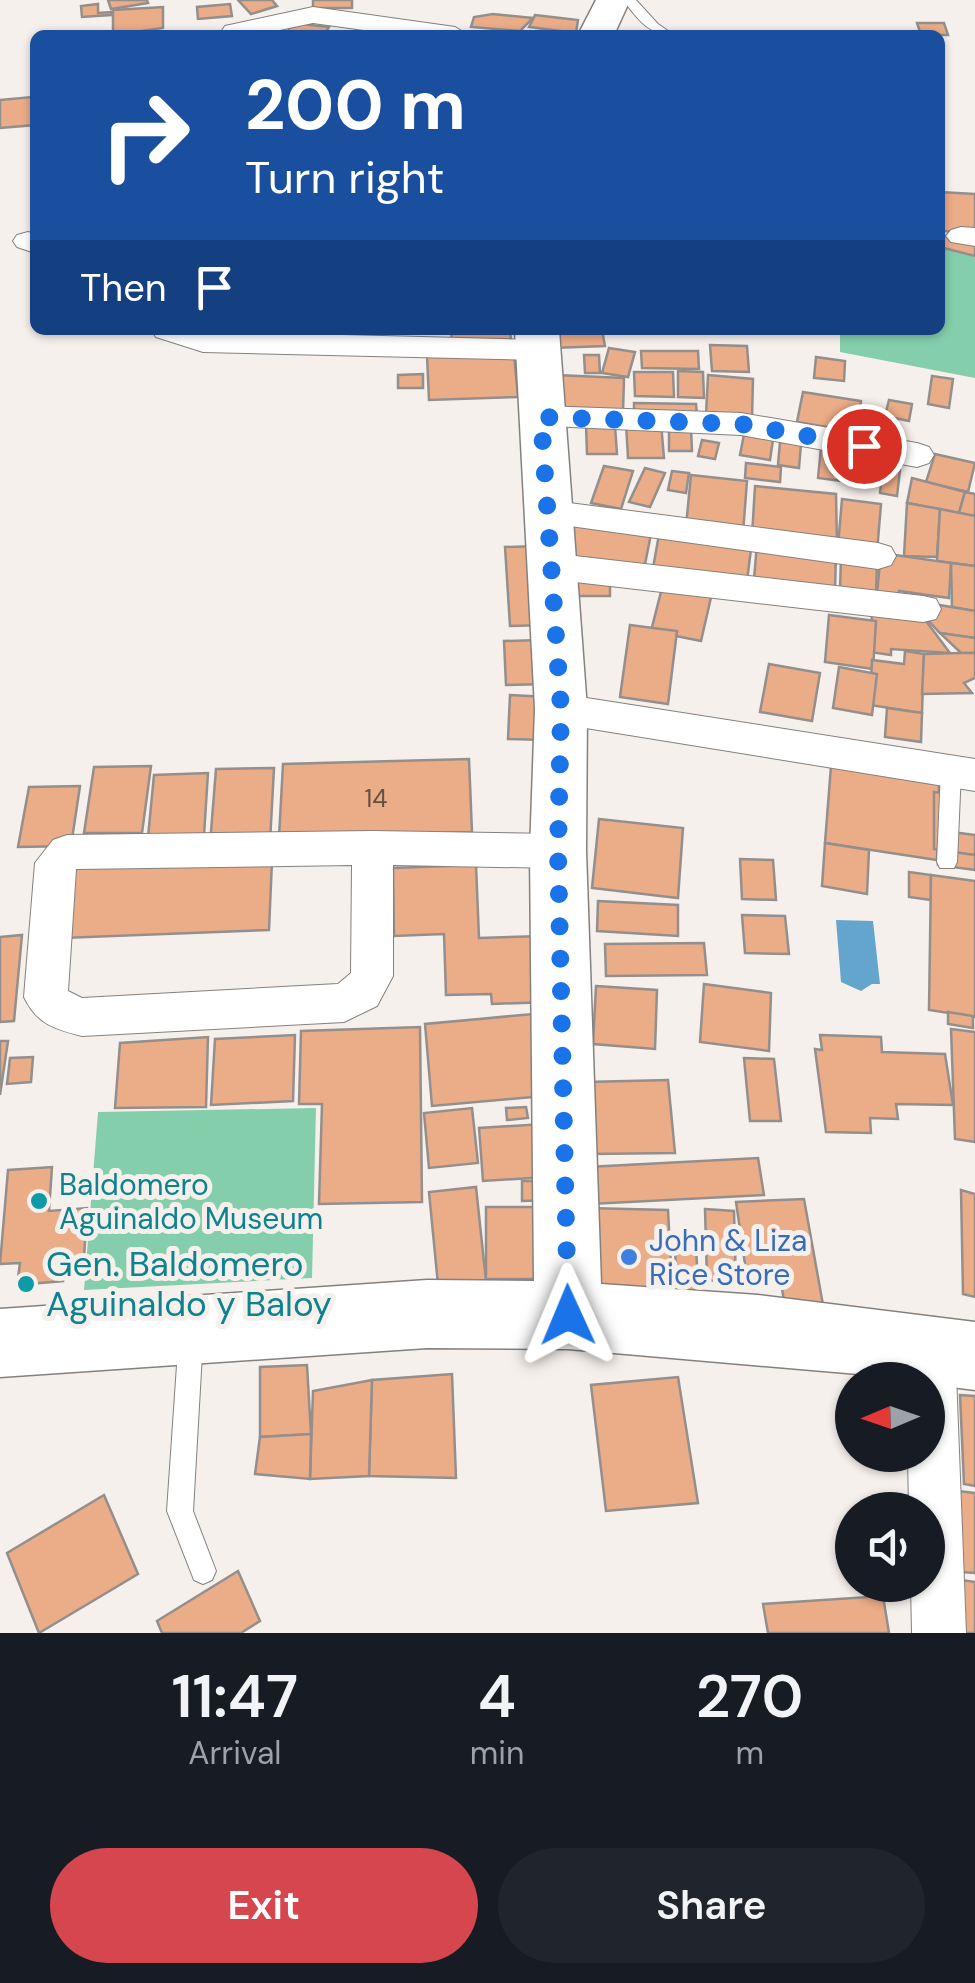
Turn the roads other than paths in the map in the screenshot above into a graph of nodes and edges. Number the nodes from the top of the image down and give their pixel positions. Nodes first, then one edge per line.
1 (613, 0) edge
2 (629, 0) edge
3 (305, 8) edge
4 (240, 30) edge
5 (427, 30) edge
6 (598, 30) edge
7 (658, 30) edge
8 (182, 335) edge
9 (537, 340) edge
10 (541, 417) junction
11 (917, 454) dead end
12 (546, 512) junction
13 (878, 556) dead end
14 (548, 566) junction
15 (922, 609) dead end
16 (561, 709) junction
17 (963, 773) edge
18 (373, 848) junction
19 (558, 851) junction
20 (947, 862) dead end
21 (568, 1315) junction
22 (192, 1330) junction
23 (0, 1344) edge
24 (952, 1352) edge
25 (203, 1571) dead end
26 (939, 1633) edge

1 - 6 street
2 - 7 lane
3 - 4 street
3 - 5 street
8 - 9 street
9 - 10 street
10 - 11 street
10 - 12 street
12 - 13 street
12 - 14 street
14 - 15 street
14 - 16 street
16 - 17 street
16 - 19 street
17 - 20 lane
18 - 18 street
18 - 19 street
19 - 21 street
21 - 22 street
21 - 24 street
22 - 23 street
22 - 25 lane
24 - 26 street

